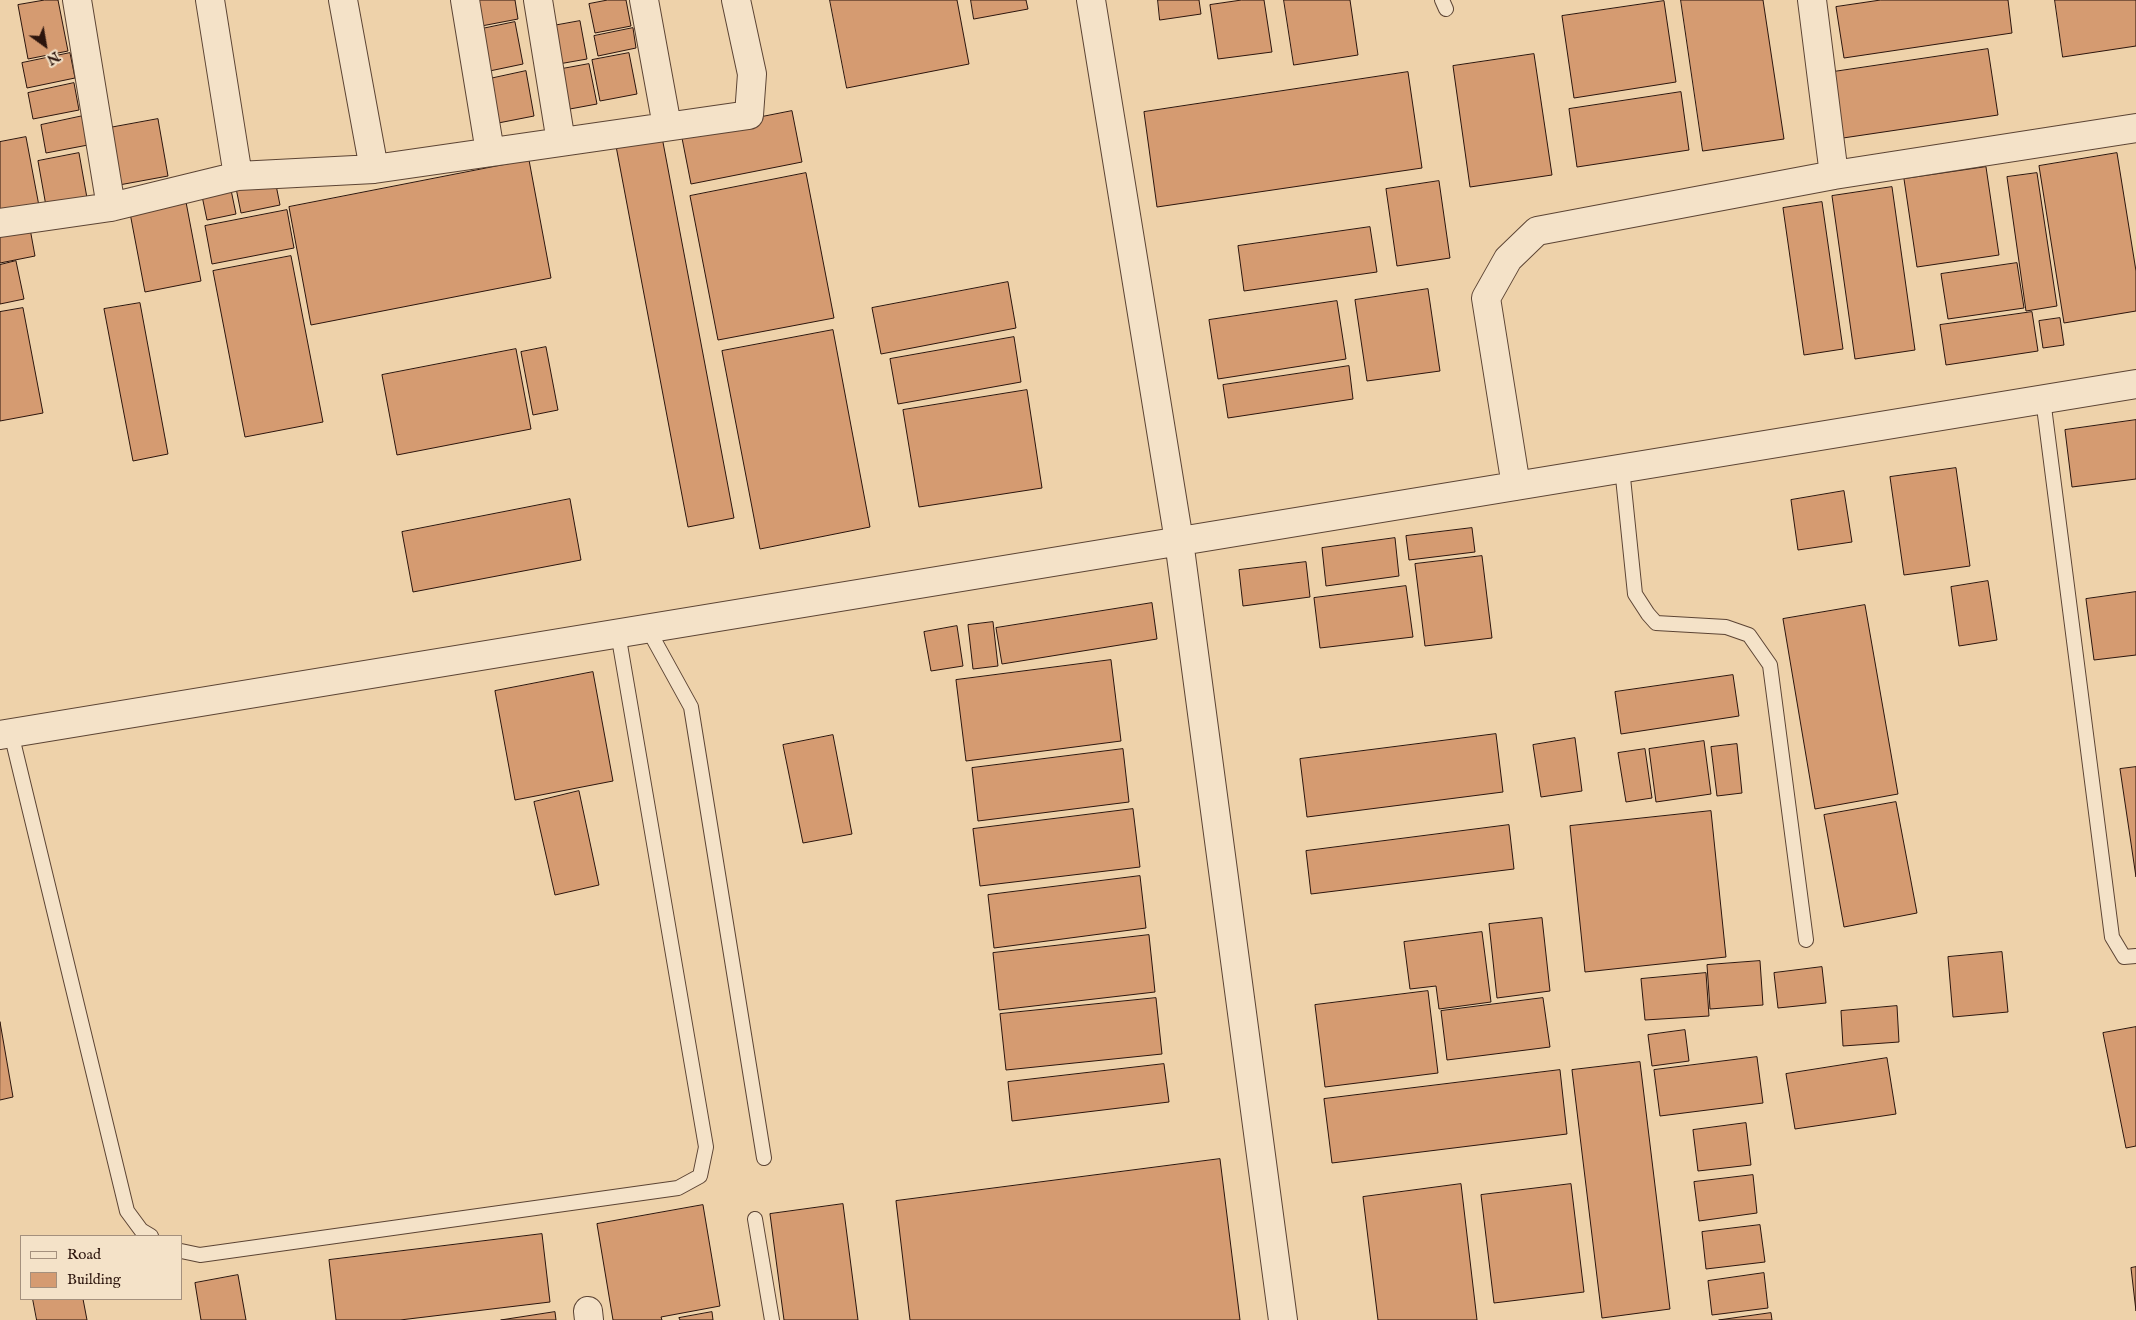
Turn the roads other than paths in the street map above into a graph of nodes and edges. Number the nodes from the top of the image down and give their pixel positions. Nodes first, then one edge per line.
1 (77, 0) edge
2 (210, 0) edge
3 (343, 0) edge
4 (465, 0) edge
5 (538, 0) edge
6 (644, 0) edge
7 (736, 0) edge
8 (1091, 0) edge
9 (1812, 0) edge
10 (667, 126) junction
11 (2136, 128) edge
12 (561, 142) junction
13 (490, 152) junction
14 (374, 169) junction
15 (1834, 174) junction
16 (238, 176) junction
17 (112, 207) junction
18 (0, 223) edge
19 (2136, 384) edge
20 (2043, 399) junction
21 (1622, 468) junction
22 (1516, 486) junction
23 (1178, 541) junction
24 (648, 629) junction
25 (618, 633) junction
26 (5, 734) edge
27 (1806, 940) dead end
28 (2136, 956) edge
29 (764, 1158) dead end
30 (755, 1219) dead end
31 (149, 1235) edge
32 (182, 1251) edge
33 (772, 1320) edge
34 (1283, 1320) edge

1 - 17 street
2 - 16 street
3 - 14 street
4 - 13 street
5 - 12 street
6 - 10 street
7 - 10 street
8 - 23 street
9 - 15 street
10 - 12 street
11 - 15 street
12 - 13 street
13 - 14 street
14 - 16 street
15 - 22 street
16 - 17 street
17 - 18 street
19 - 20 street
20 - 21 street
20 - 28 lane
21 - 22 street
21 - 27 lane
22 - 23 street
23 - 24 street
23 - 34 street
24 - 25 street
24 - 29 lane
25 - 26 street
25 - 32 lane
26 - 31 lane
30 - 33 lane

